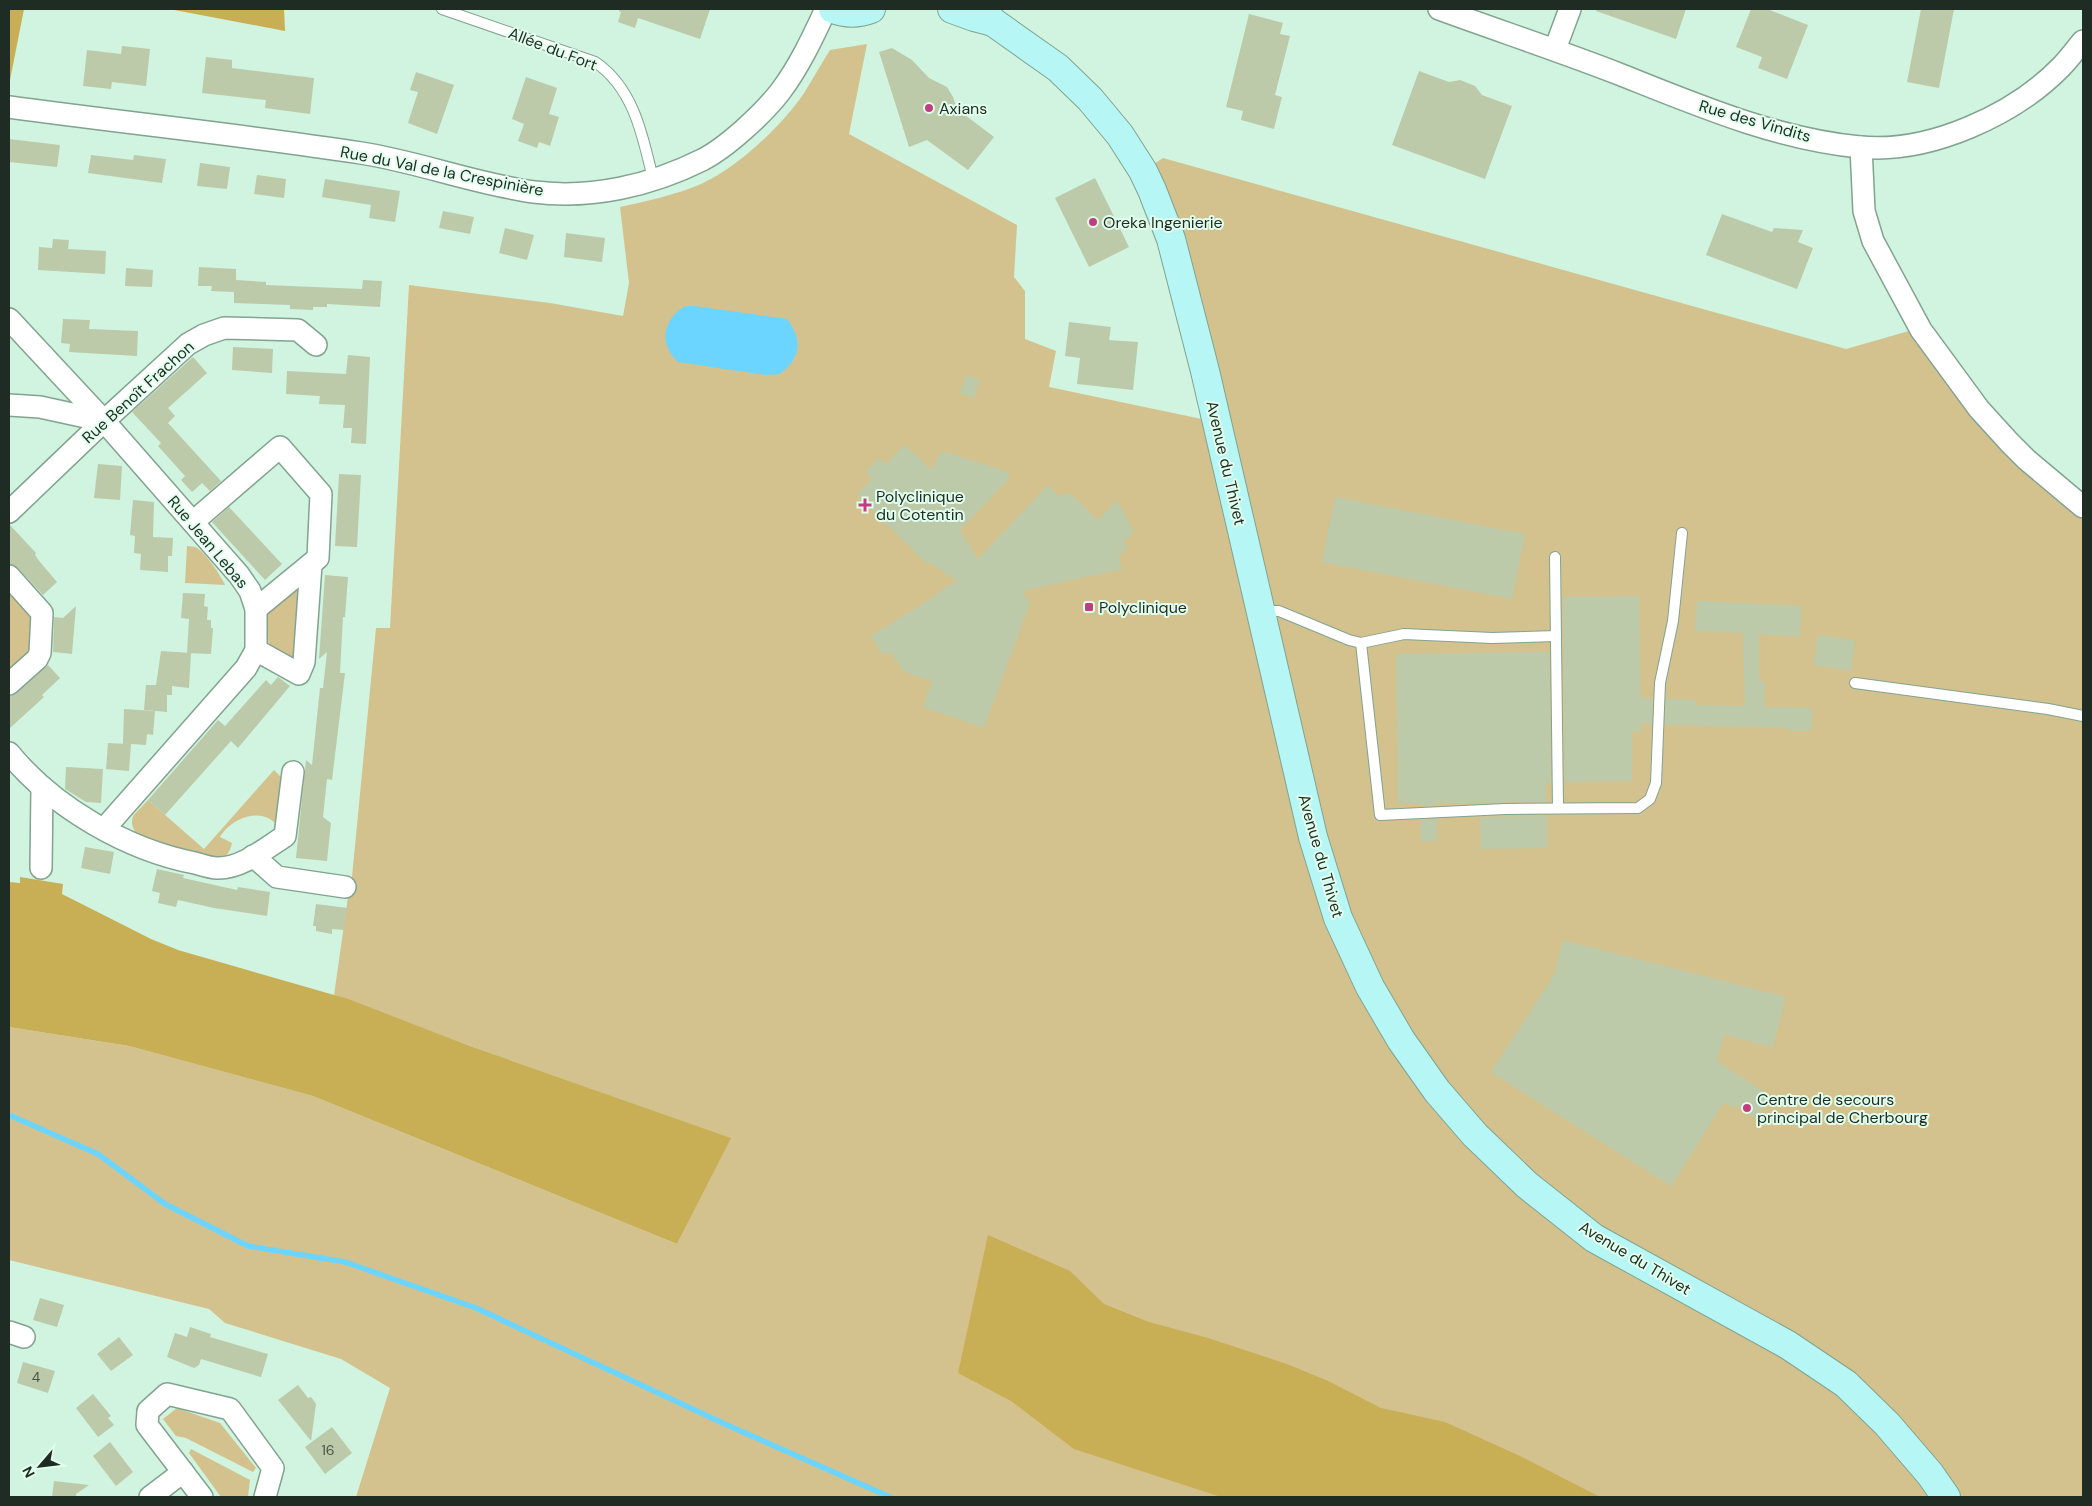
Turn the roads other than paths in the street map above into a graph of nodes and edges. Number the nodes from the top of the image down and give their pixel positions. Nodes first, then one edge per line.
1 (442, 9) edge
2 (826, 9) edge
3 (833, 9) edge
4 (871, 9) edge
5 (952, 9) edge
6 (1439, 9) edge
7 (1570, 9) edge
8 (988, 15) edge
9 (2083, 41) edge
10 (1554, 48) junction
11 (9, 107) edge
12 (1860, 148) junction
13 (653, 179) junction
14 (9, 318) edge
15 (316, 344) dead end
16 (9, 405) edge
17 (104, 421) junction
18 (2083, 507) edge
19 (9, 512) edge
20 (193, 522) junction
21 (1682, 533) dead end
22 (1555, 557) dead end
23 (311, 565) junction
24 (9, 576) edge
25 (256, 610) junction
26 (1261, 611) junction
27 (1556, 636) junction
28 (1361, 643) junction
29 (256, 650) junction
30 (1856, 683) dead end
31 (9, 684) edge
32 (2083, 716) edge
33 (9, 753) edge
34 (293, 772) dead end
35 (42, 787) junction
36 (1558, 808) junction
37 (104, 829) junction
38 (252, 856) junction
39 (41, 868) dead end
40 (345, 887) dead end
41 (183, 1472) junction
42 (150, 1497) edge
43 (202, 1497) edge
44 (265, 1497) edge
45 (1946, 1497) edge

1 - 13 lane, Allée du Fort
2 - 13 street, Rue du Val de la Crespinière
3 - 4 main road
5 - 8 main road, Avenue du Thivet
6 - 10 street, Rue des Vindits
7 - 10 street
8 - 26 main road, Avenue du Thivet
9 - 12 street, Rue des Vindits
10 - 12 street, Rue des Vindits
11 - 13 street, Rue du Val de la Crespinière
12 - 18 street
14 - 17 street, Rue Jean Lebas
15 - 17 street, Rue Benoît Frachon
16 - 17 street
17 - 19 street, Rue Benoît Frachon
17 - 20 street, Rue Jean Lebas
20 - 23 street
20 - 25 street, Rue Jean Lebas
21 - 36 lane
22 - 27 lane
23 - 25 street
23 - 29 street
24 - 31 street
25 - 29 street, Rue Jean Lebas
26 - 28 lane
26 - 45 main road, Avenue du Thivet
27 - 28 lane
27 - 36 lane
28 - 36 lane
29 - 37 street
30 - 32 lane
33 - 35 street
34 - 38 street
35 - 37 street
35 - 39 street
37 - 38 street
38 - 40 street
41 - 42 street
41 - 43 street
41 - 44 street

